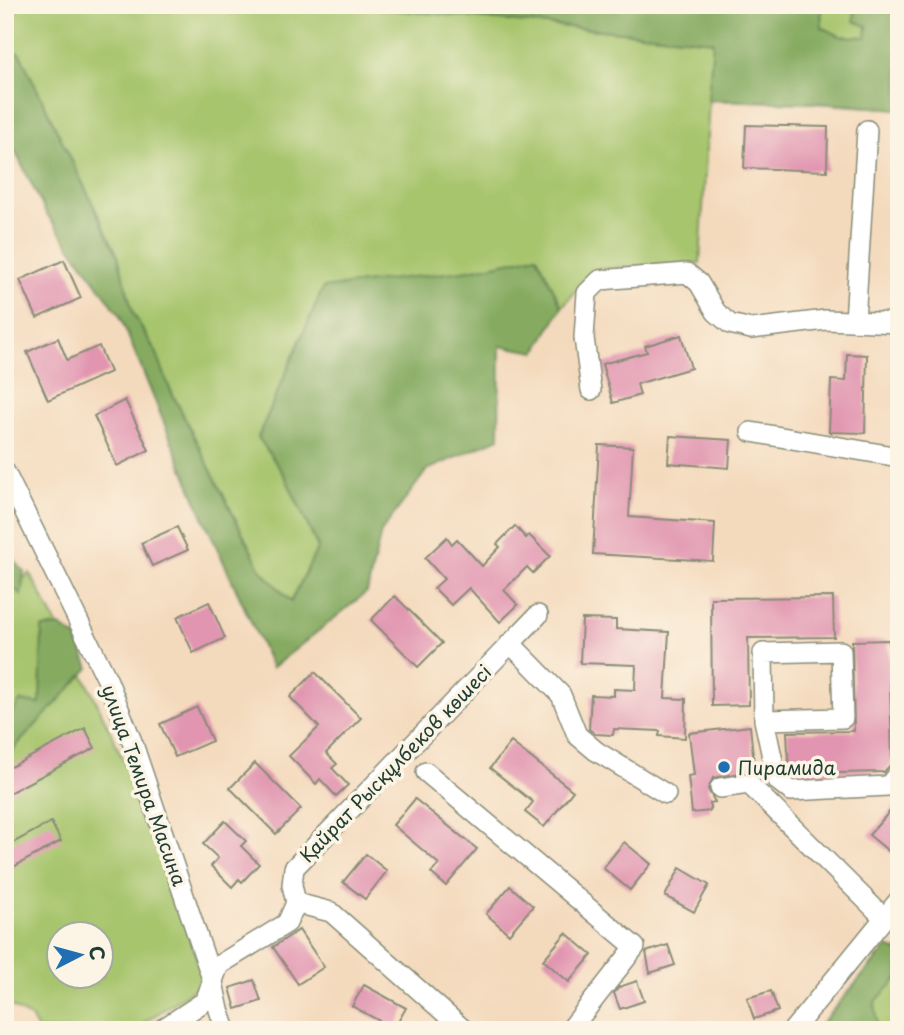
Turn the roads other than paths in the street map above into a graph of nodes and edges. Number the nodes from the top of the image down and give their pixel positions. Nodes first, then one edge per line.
1 (867, 130) dead end
2 (855, 321) junction
3 (899, 323) edge
4 (591, 390) dead end
5 (751, 432) dead end
6 (899, 457) edge
7 (5, 472) edge
8 (538, 615) dead end
9 (510, 643) junction
10 (764, 720) junction
11 (426, 772) dead end
12 (899, 773) edge
13 (720, 788) dead end
14 (666, 794) dead end
15 (899, 900) edge
16 (296, 903) junction
17 (884, 918) junction
18 (213, 982) junction
19 (161, 1030) edge
20 (226, 1030) edge
21 (464, 1030) edge
22 (570, 1030) edge
23 (793, 1030) edge

1 - 2 street
2 - 3 street
2 - 4 street
5 - 6 street
7 - 18 street, улица Темира Масина
8 - 9 street, Қайрат Рысқұлбеков көшесі
9 - 14 street
9 - 16 street, Қайрат Рысқұлбеков көшесі
10 - 10 street
10 - 12 street
11 - 22 street
13 - 17 street
15 - 17 street
16 - 18 street
16 - 21 street
17 - 23 street
18 - 19 street
18 - 20 street, улица Темира Масина

